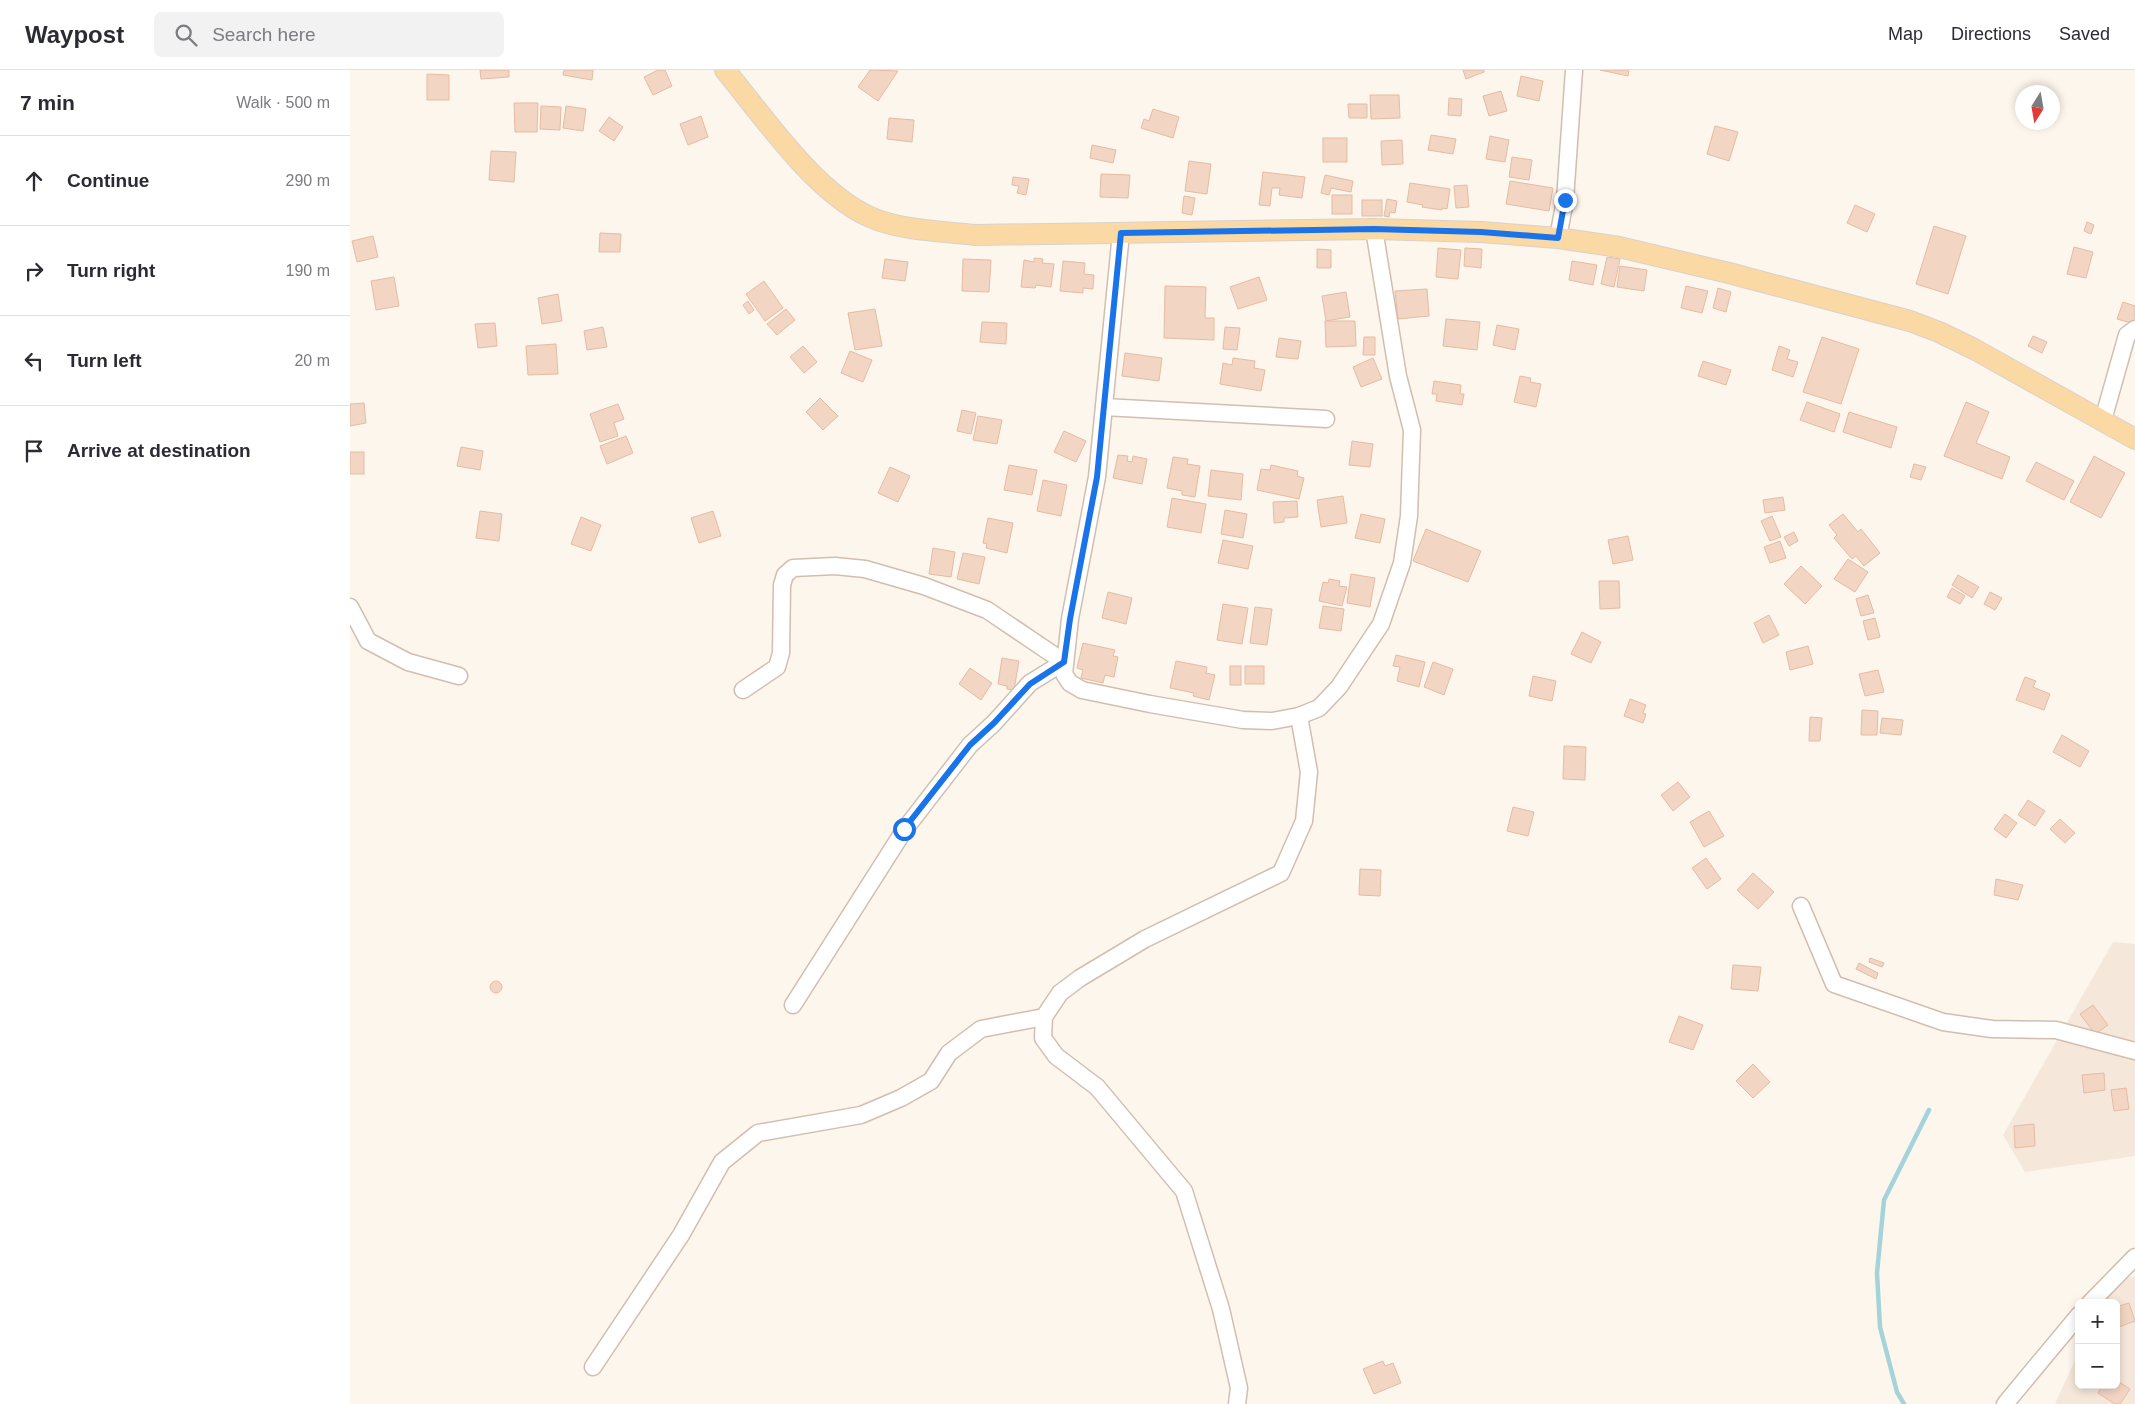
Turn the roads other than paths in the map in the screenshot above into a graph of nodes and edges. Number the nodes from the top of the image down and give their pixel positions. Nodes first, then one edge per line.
1 (725, 70) edge
2 (1574, 70) edge
3 (1374, 229) junction
4 (1121, 233) junction
5 (1558, 238) junction
6 (2135, 329) edge
7 (1104, 406) junction
8 (1326, 419) dead end
9 (2103, 420) junction
10 (2135, 439) edge
11 (350, 607) edge
12 (1064, 662) junction
13 (460, 676) dead end
14 (743, 690) dead end
15 (1299, 716) junction
16 (1801, 906) dead end
17 (793, 1005) dead end
18 (1044, 1017) junction
19 (2135, 1051) edge
20 (2135, 1257) edge
21 (2094, 1299) edge
22 (2075, 1320) edge
23 (593, 1367) dead end
24 (1237, 1404) edge
25 (2005, 1404) edge

1 - 4 main road
2 - 5 street
3 - 4 main road
3 - 5 main road
3 - 15 street
4 - 7 street
5 - 9 main road
6 - 9 street
7 - 8 street
7 - 12 street
9 - 10 main road
11 - 13 street
12 - 14 street
12 - 15 street
12 - 17 street
15 - 18 street
16 - 19 street
18 - 23 street
18 - 24 street
20 - 21 street
22 - 25 street

